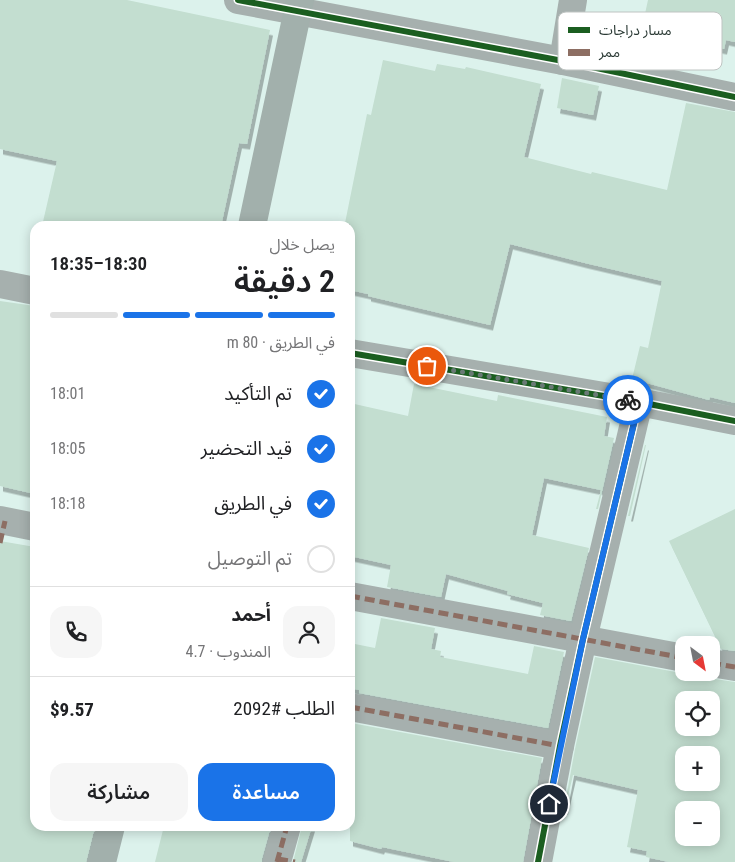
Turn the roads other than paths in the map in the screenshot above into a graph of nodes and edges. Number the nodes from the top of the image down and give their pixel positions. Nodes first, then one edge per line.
1 (238, 0) edge
2 (299, 6) edge
3 (558, 60) edge
4 (606, 70) edge
5 (735, 97) edge
6 (253, 221) edge
7 (0, 284) edge
8 (30, 290) edge
9 (355, 354) edge
10 (639, 402) junction
11 (735, 421) edge
12 (30, 527) edge
13 (2, 528) edge
14 (355, 597) edge
15 (583, 639) junction
16 (675, 656) edge
17 (720, 664) edge
18 (735, 667) edge
19 (355, 708) edge
20 (560, 746) junction
21 (110, 831) edge
22 (286, 831) edge
23 (283, 861) edge
24 (102, 862) edge
25 (538, 862) edge

1 - 2 street
2 - 3 street
2 - 6 street
4 - 5 street
7 - 8 street
9 - 10 street
10 - 11 street
10 - 15 street
12 - 13 street
14 - 15 street
15 - 16 street
15 - 20 street
17 - 18 street
19 - 20 street
20 - 25 street
21 - 24 street
22 - 23 street

